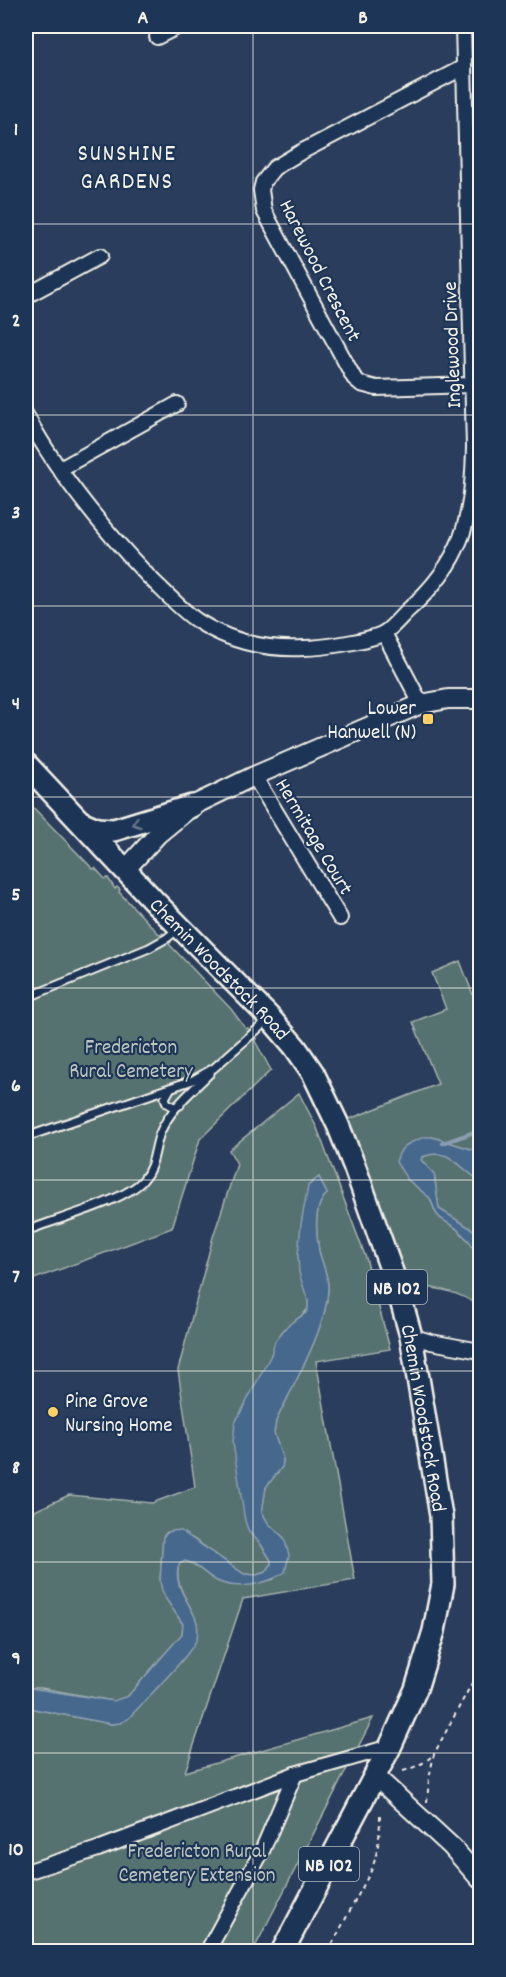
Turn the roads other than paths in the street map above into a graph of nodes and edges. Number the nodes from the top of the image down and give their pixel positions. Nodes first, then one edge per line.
1 (179, 26) edge
2 (463, 26) edge
3 (157, 37) dead end
4 (464, 67) junction
5 (100, 256) dead end
6 (26, 296) edge
7 (473, 385) junction
8 (177, 405) dead end
9 (26, 415) edge
10 (60, 469) junction
11 (384, 633) junction
12 (480, 699) edge
13 (421, 704) junction
14 (26, 764) edge
15 (254, 776) junction
16 (192, 806) junction
17 (79, 822) junction
18 (125, 870) junction
19 (340, 918) dead end
20 (180, 927) junction
21 (26, 998) edge
22 (270, 1018) junction
23 (214, 1068) junction
24 (171, 1089) junction
25 (180, 1105) junction
26 (26, 1137) edge
27 (26, 1231) edge
28 (411, 1336) junction
29 (480, 1350) edge
30 (390, 1747) junction
31 (295, 1774) junction
32 (375, 1776) junction
33 (26, 1872) edge
34 (480, 1879) edge
35 (207, 1952) edge
36 (282, 1952) edge

1 - 3 street
2 - 4 street, Inglewood Drive
4 - 7 street, Inglewood Drive
4 - 7 street, Harewood Crescent
5 - 6 street
7 - 11 street, Inglewood Drive
8 - 10 street
9 - 10 street
10 - 11 street
11 - 13 street
12 - 13 main road
13 - 15 main road
14 - 17 main road, Chemin Woodstock Road / NB 102
15 - 16 main road
15 - 19 street, Hermitage Court
16 -> 17 main road
16 - 18 main road
17 - 18 main road, Chemin Woodstock Road / NB 102
18 - 20 main road, Chemin Woodstock Road / NB 102
20 - 21 lane
20 - 22 main road, Chemin Woodstock Road / NB 102
22 - 23 lane
22 - 28 main road, Chemin Woodstock Road / NB 102
23 - 24 lane
23 - 25 lane
24 - 25 lane
24 - 26 lane
25 - 27 lane
28 - 29 street
28 - 30 main road, Chemin Woodstock Road / NB 102
30 - 31 street
30 - 32 main road, Chemin Woodstock Road / NB 102
31 - 33 street
31 - 35 street
32 - 34 main road
32 - 36 main road, Chemin Woodstock Road / NB 102

